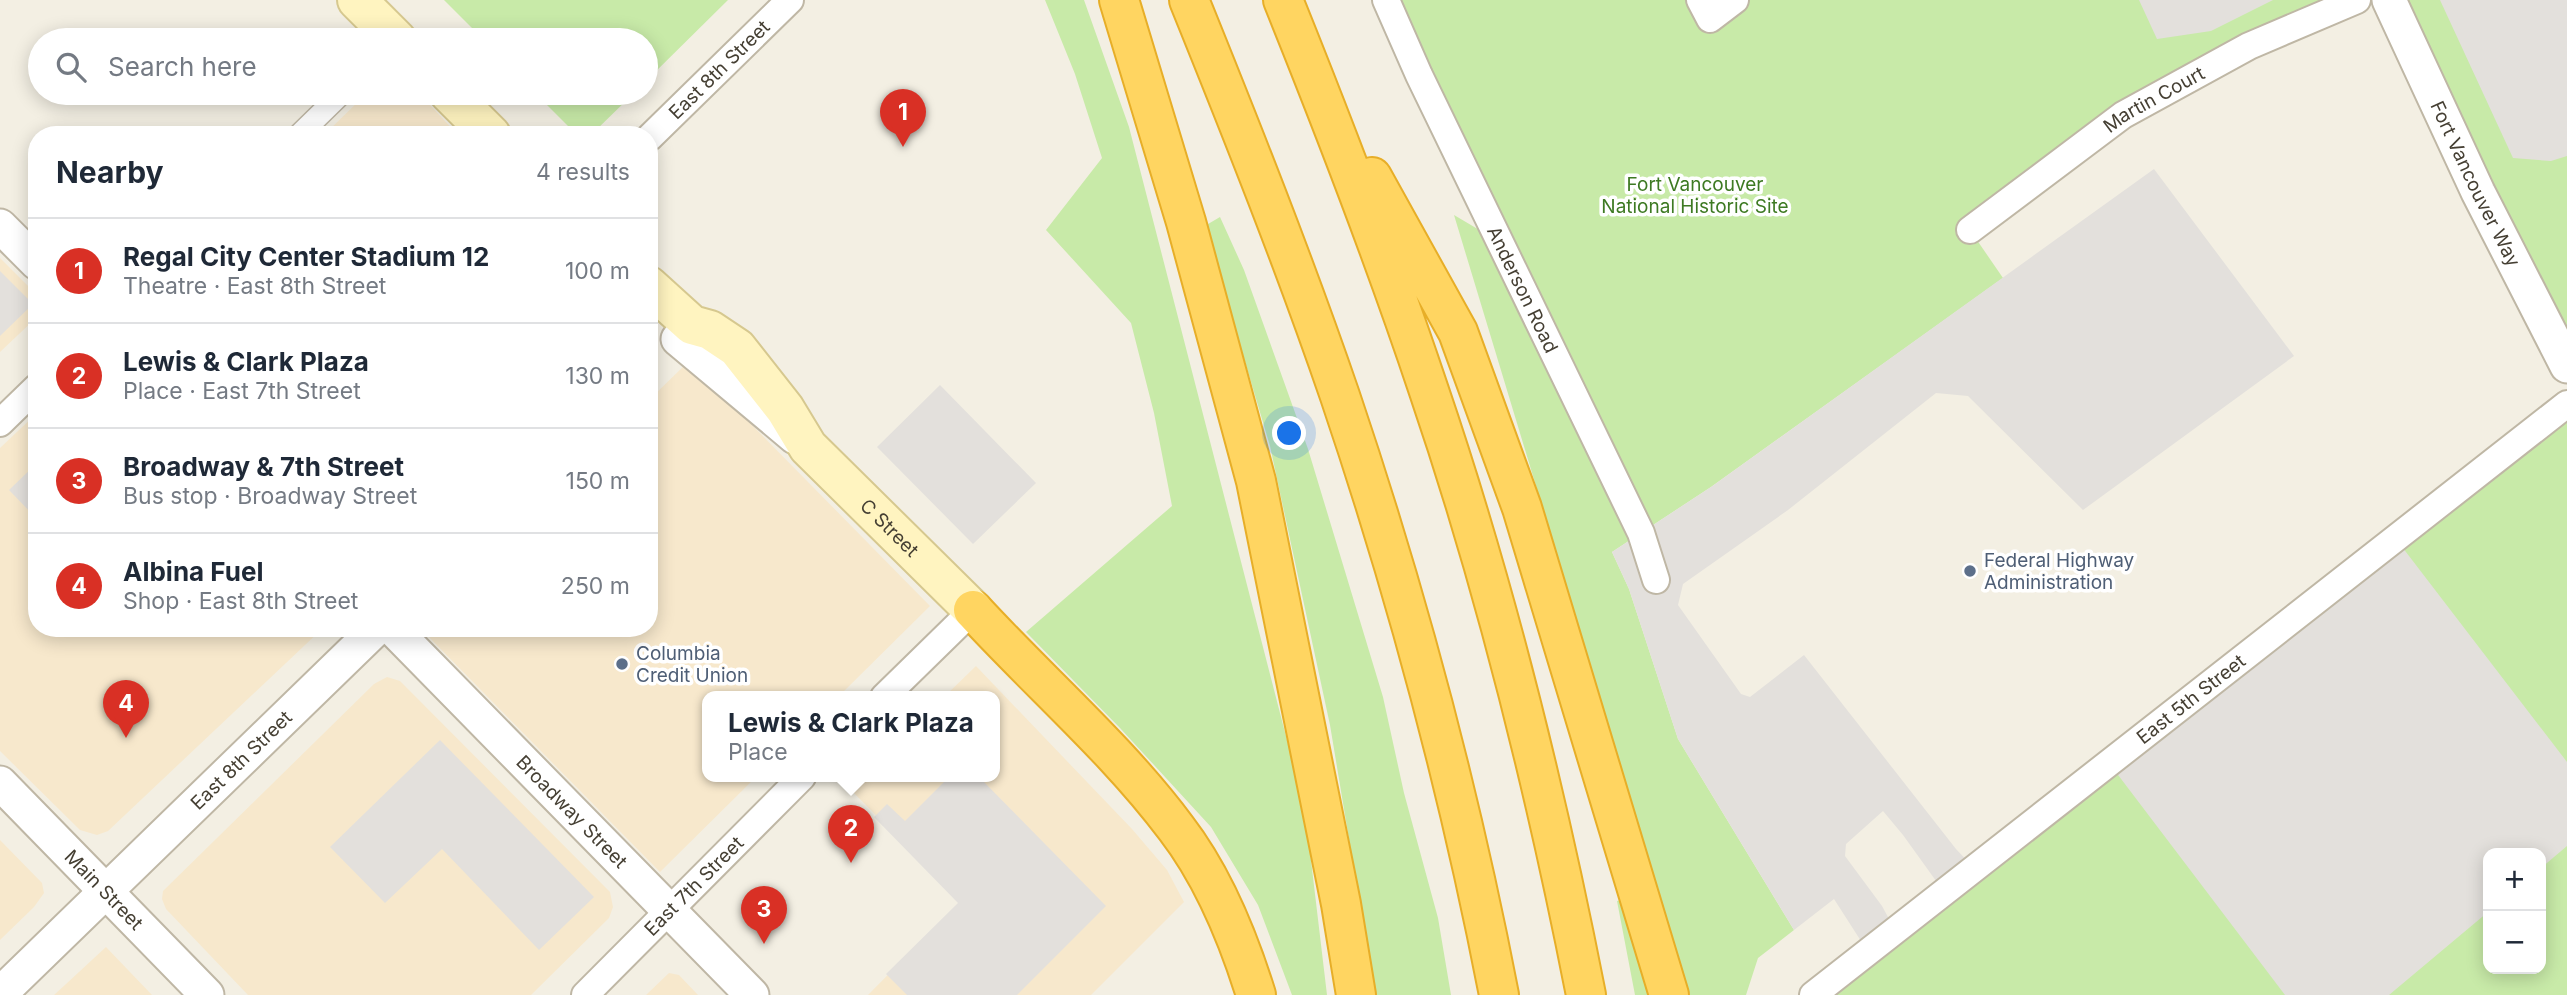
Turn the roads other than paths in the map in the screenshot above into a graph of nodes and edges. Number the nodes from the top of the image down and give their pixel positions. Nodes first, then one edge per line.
1 (357, 0) edge
2 (790, 0) edge
3 (1119, 0) edge
4 (1189, 0) edge
5 (1283, 0) edge
6 (1386, 0) edge
7 (1735, 0) edge
8 (2357, 0) edge
9 (2389, 0) edge
10 (1705, 9) edge
11 (385, 28) edge
12 (1308, 64) junction
13 (330, 105) edge
14 (461, 105) edge
15 (308, 126) edge
16 (482, 126) edge
17 (658, 129) edge
18 (0, 226) edge
19 (1970, 230) dead end
20 (28, 254) edge
21 (658, 298) edge
22 (2567, 366) edge
23 (28, 396) edge
24 (2567, 404) edge
25 (0, 423) edge
26 (1656, 580) dead end
27 (973, 610) junction
28 (368, 637) edge
29 (401, 637) edge
30 (890, 691) edge
31 (797, 782) edge
32 (0, 783) edge
33 (105, 892) junction
34 (669, 912) junction
35 (0, 994) edge
36 (206, 995) edge
37 (585, 995) edge
38 (752, 995) edge
39 (1256, 995) edge
40 (1356, 995) edge
41 (1499, 995) edge
42 (1586, 995) edge
43 (1669, 995) edge
44 (1813, 995) edge

1 - 11 main road
2 - 17 street, East 8th Street
3 - 40 highway
4 - 41 highway
5 - 12 highway
6 - 26 street, Anderson Road
7 - 10 street
8 - 19 street, Martin Court
9 - 22 street, Fort Vancouver Way
12 - 42 highway
12 - 43 highway
13 - 15 street
14 - 16 main road
18 - 20 street
21 - 27 main road, C Street
23 - 25 street
24 - 44 street, East 5th Street
27 - 30 street
27 - 39 highway
28 - 33 street, East 8th Street
29 - 34 street, Broadway Street
31 - 34 street, East 7th Street
32 - 33 street, Main Street
33 - 35 street, East 8th Street
33 - 36 street, Main Street
34 - 37 street, East 7th Street
34 - 38 street, Broadway Street

